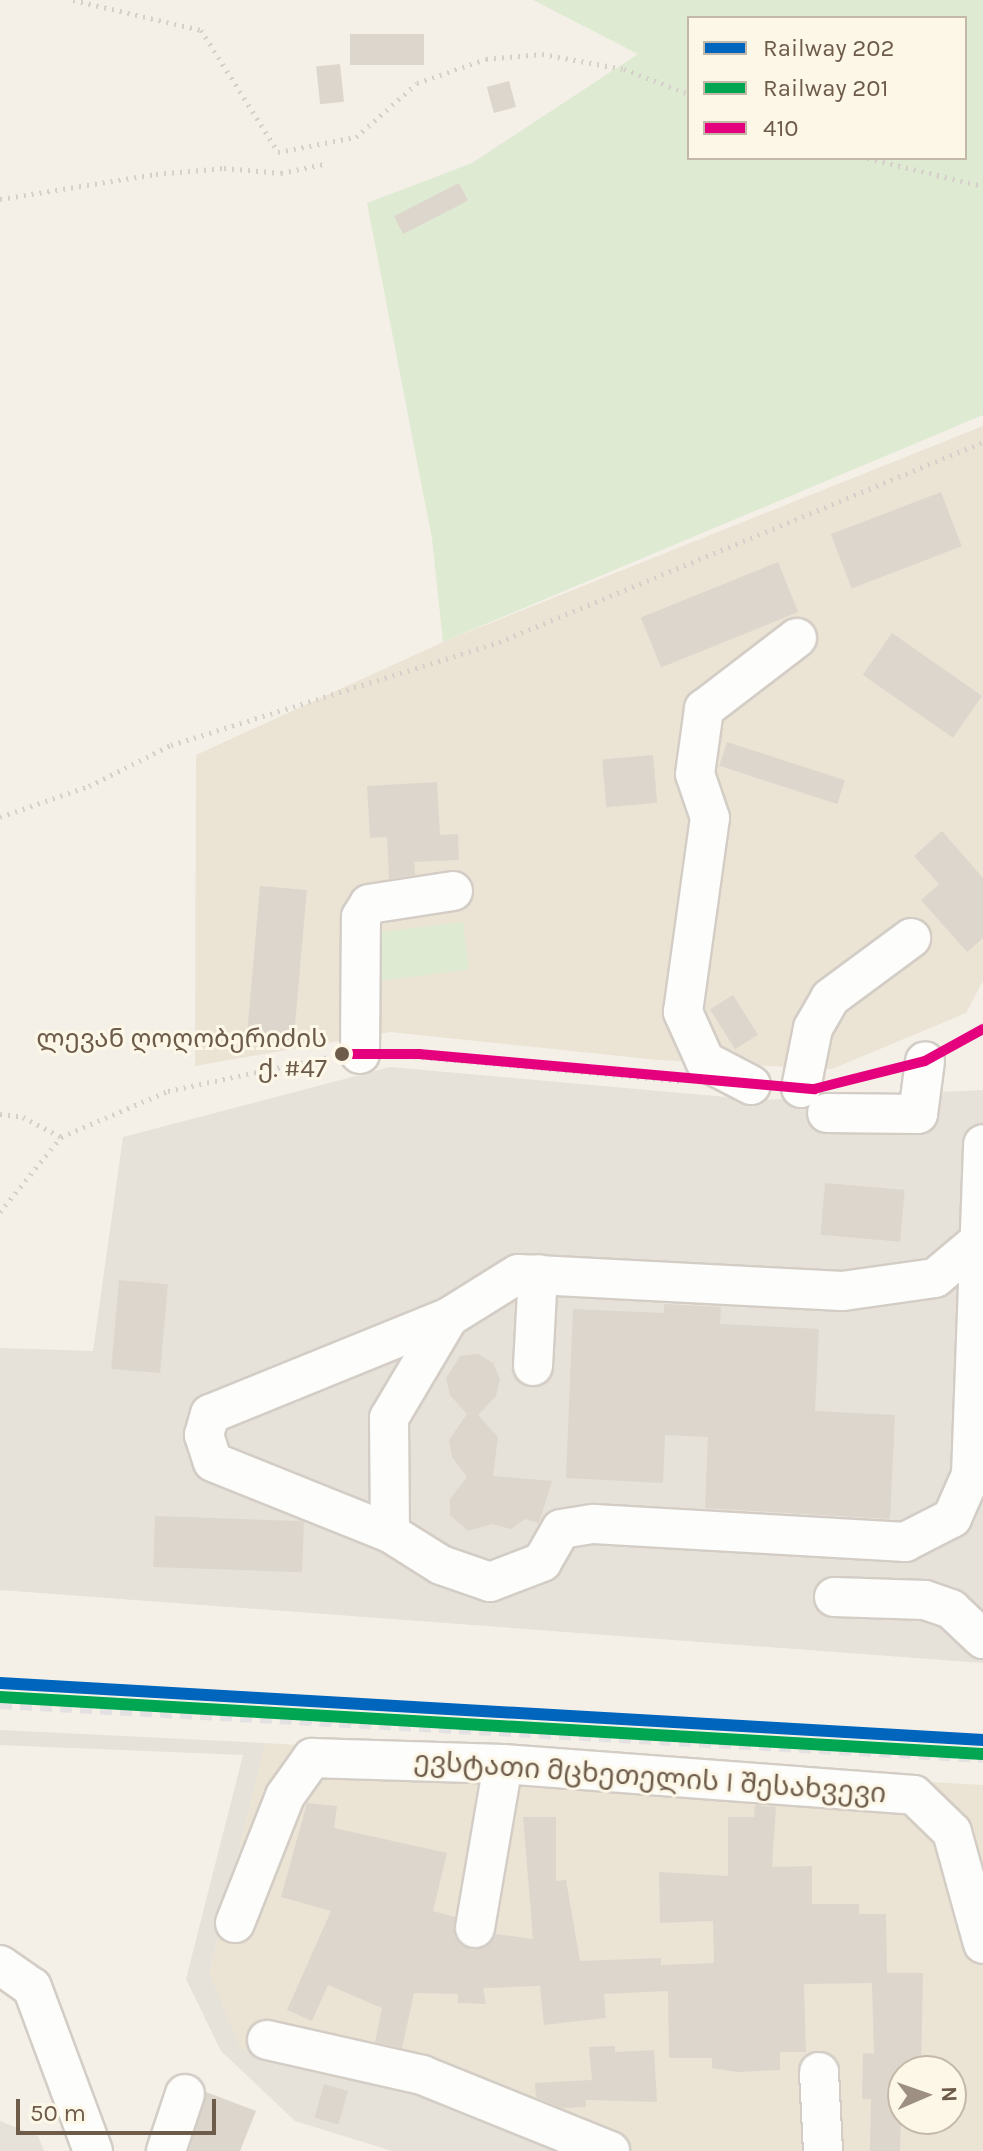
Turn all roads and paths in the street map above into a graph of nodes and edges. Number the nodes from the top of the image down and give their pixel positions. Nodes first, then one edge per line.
1 (73, 0) edge
2 (687, 93) edge
3 (875, 160) edge
4 (324, 164) dead end
5 (983, 186) edge
6 (0, 199) edge
7 (983, 442) edge
8 (797, 638) dead end
9 (0, 817) edge
10 (453, 891) dead end
11 (911, 938) dead end
12 (983, 1029) edge
13 (360, 1054) junction
14 (925, 1061) junction
15 (690, 1081) dead end
16 (751, 1085) dead end
17 (814, 1101) junction
18 (0, 1114) edge
19 (61, 1137) junction
20 (983, 1144) edge
21 (0, 1212) edge
22 (979, 1241) junction
23 (538, 1274) junction
24 (449, 1317) junction
25 (533, 1366) dead end
26 (390, 1533) junction
27 (834, 1597) dead end
28 (983, 1639) edge
29 (503, 1764) junction
30 (235, 1923) dead end
31 (475, 1928) dead end
32 (983, 1944) edge
33 (0, 1965) edge
34 (267, 2040) dead end
35 (819, 2072) dead end
36 (185, 2094) dead end
37 (93, 2151) edge
38 (166, 2151) edge
39 (610, 2151) edge
40 (823, 2151) edge

1 - 2 path
3 - 5 path
4 - 6 path
7 - 9 path
8 - 16 street
10 - 13 street
11 - 17 street
12 - 14 path
13 - 15 path
13 - 19 path
14 - 17 path
14 - 17 street
18 - 19 path
19 - 21 path
20 - 22 street
22 - 23 street
22 - 26 street
23 - 24 street
23 - 25 street
24 - 26 street
24 - 26 street
27 - 28 street
29 - 30 street, ევსტათი მცხეთელის I შესახვევი
29 - 31 street
29 - 32 street, ევსტათი მცხეთელის I შესახვევი
33 - 37 street
34 - 39 street
35 - 40 street
36 - 38 street

